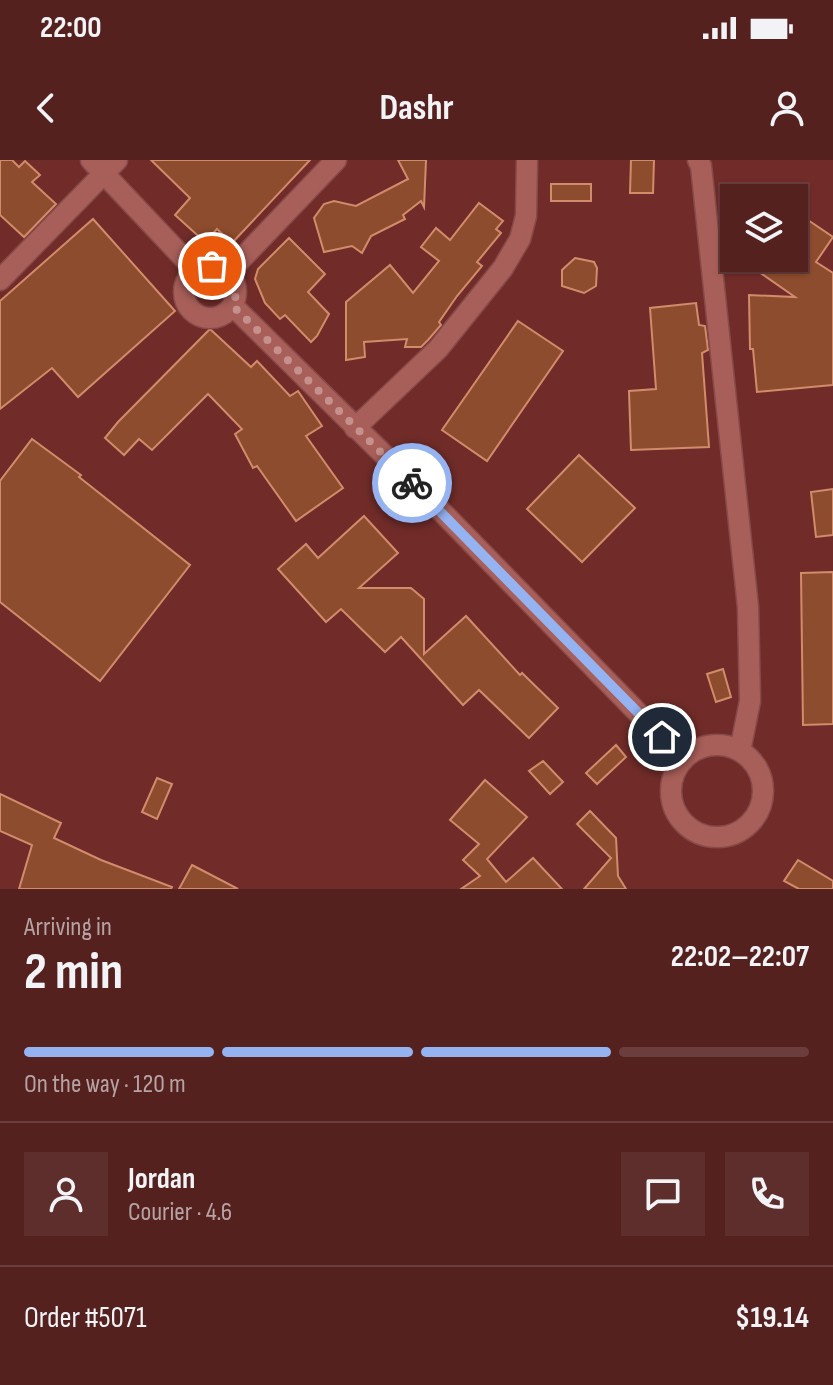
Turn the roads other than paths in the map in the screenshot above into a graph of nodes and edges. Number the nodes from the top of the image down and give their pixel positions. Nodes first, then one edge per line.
1 (336, 160) edge
2 (527, 160) edge
3 (698, 160) edge
4 (104, 165) edge
5 (195, 270) junction
6 (228, 273) junction
7 (0, 280) edge
8 (233, 306) junction
9 (355, 428) junction
10 (740, 751) junction
11 (683, 759) junction

1 - 6 street
2 - 9 street
3 - 10 street
4 - 5 street
4 - 7 street
5 - 6 street
5 - 8 street
6 - 8 street
8 - 9 street
9 - 11 street
10 - 11 street
10 - 11 street

